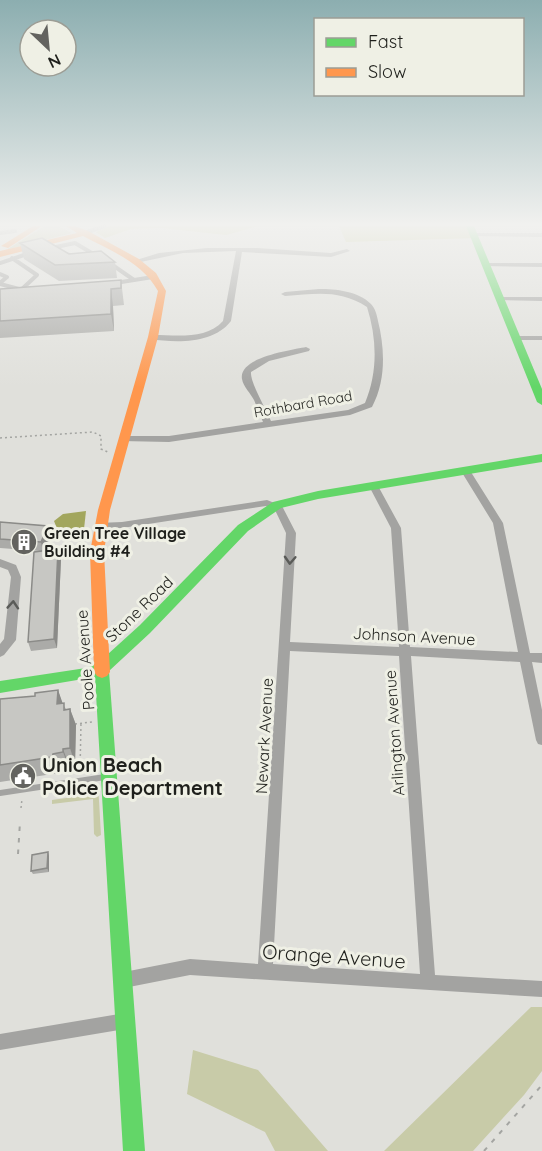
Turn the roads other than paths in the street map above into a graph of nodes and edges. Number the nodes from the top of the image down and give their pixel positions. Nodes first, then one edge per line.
1 (33, 280) edge
2 (134, 280) edge
3 (156, 280) edge
4 (234, 280) edge
5 (492, 280) edge
6 (0, 282) edge
7 (107, 283) edge
8 (24, 289) joint
9 (285, 294) dead end
10 (500, 299) junction
11 (542, 299) edge
12 (153, 337) junction
13 (516, 338) junction
14 (542, 338) edge
15 (306, 349) dead end
16 (538, 382) edge
17 (542, 402) edge
18 (268, 424) junction
19 (124, 439) junction
20 (542, 458) edge
21 (465, 471) junction
22 (374, 486) junction
23 (277, 505) junction
24 (101, 525) junction
25 (0, 563) edge
26 (285, 646) junction
27 (0, 652) edge
28 (405, 652) junction
29 (525, 657) junction
30 (542, 658) edge
31 (102, 668) junction
32 (0, 687) edge
33 (542, 740) edge
34 (110, 777) junction
35 (0, 793) edge
36 (266, 972) junction
37 (124, 980) junction
38 (428, 982) junction
39 (542, 989) edge
40 (125, 1021) junction
41 (0, 1042) edge
42 (134, 1151) edge

1 - 8 lane
2 - 7 lane
3 - 12 main road, Poole Avenue
4 - 12 street
5 - 10 main road
6 - 8 lane
9 - 18 street, Rothbard Road
10 - 11 street
10 - 13 main road
12 - 19 main road, Poole Avenue
13 - 14 street
13 - 16 main road
15 - 18 street
16 - 17 main road
18 - 19 street, Rothbard Road
19 - 24 main road, Poole Avenue
20 - 21 main road, Stone Road
21 - 22 main road, Stone Road
21 - 29 street
22 - 23 main road, Stone Road
22 - 28 street, Arlington Avenue
23 - 24 street, Stone Road
23 -> 26 street, Newark Avenue
23 - 31 main road, Stone Road
24 - 31 main road, Poole Avenue
27 -> 25 street
26 - 28 street, Johnson Avenue
26 - 36 street, Newark Avenue
28 - 29 street, Johnson Avenue
28 - 38 street, Arlington Avenue
29 - 30 street, Johnson Avenue
29 - 33 street
31 - 32 main road, Stone Road
31 - 34 main road, Poole Avenue
34 - 35 lane
34 - 37 main road, Poole Avenue
36 - 37 street, Orange Avenue
36 - 38 street, Orange Avenue
37 - 40 main road, Poole Avenue
38 - 39 street, Orange Avenue
40 - 41 street
40 - 42 main road, Poole Avenue

